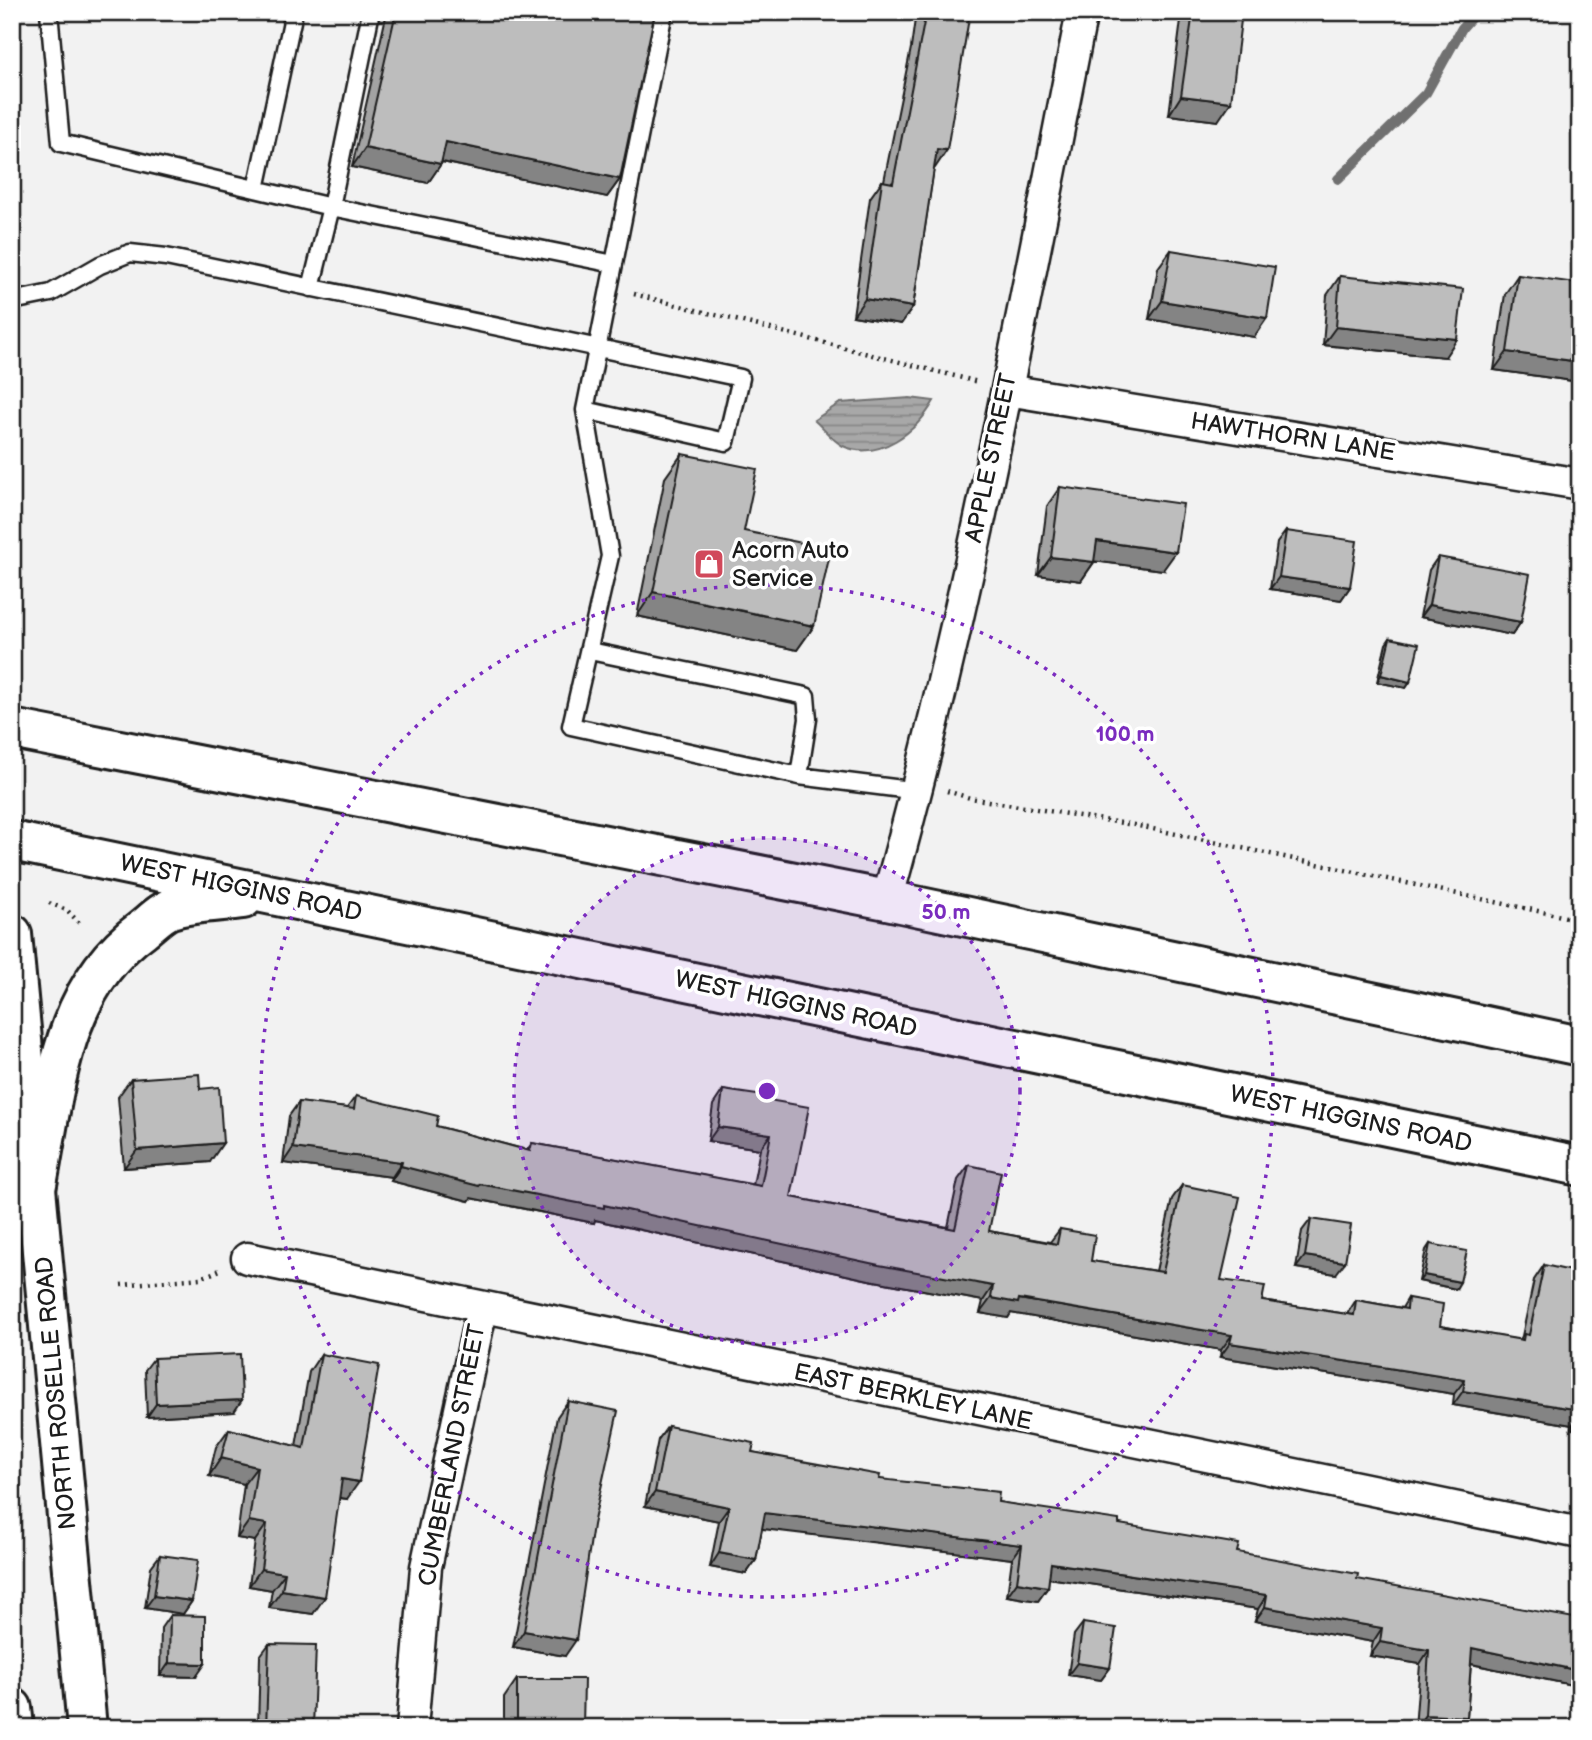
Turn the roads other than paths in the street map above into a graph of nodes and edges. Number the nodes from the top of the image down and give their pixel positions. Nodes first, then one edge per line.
1 (49, 12) edge
2 (294, 12) edge
3 (370, 12) edge
4 (664, 12) edge
5 (1082, 12) edge
6 (256, 189) junction
7 (331, 207) junction
8 (614, 264) junction
9 (311, 288) junction
10 (12, 302) edge
11 (597, 346) junction
12 (1007, 390) junction
13 (585, 410) junction
14 (1580, 484) edge
15 (590, 651) junction
16 (12, 729) edge
17 (799, 776) junction
18 (918, 791) junction
19 (12, 841) edge
20 (274, 895) junction
21 (887, 901) junction
22 (12, 934) edge
23 (1580, 1046) edge
24 (1580, 1166) edge
25 (37, 1184) junction
26 (247, 1258) road end
27 (482, 1308) junction
28 (1580, 1533) edge
29 (12, 1709) edge
30 (14, 1728) edge
31 (87, 1728) edge
32 (412, 1728) edge

1 - 6 lane
2 - 6 lane
3 - 7 lane
4 - 8 lane
5 - 12 street, APPLE STREET
6 - 7 lane
7 - 8 lane
7 - 9 lane
8 - 11 lane
9 - 10 lane
9 - 11 lane
11 - 13 lane
11 - 13 lane
12 - 14 street, HAWTHORN LANE
12 - 18 street, APPLE STREET
13 - 15 lane
15 - 17 lane
15 - 17 lane
16 - 21 main road
17 - 18 lane
18 - 21 street, APPLE STREET
19 - 20 main road, WEST HIGGINS ROAD
20 - 24 main road, WEST HIGGINS ROAD
20 - 25 main road
21 - 23 main road
22 - 25 main road, NORTH ROSELLE ROAD
25 - 31 main road, NORTH ROSELLE ROAD
26 - 27 street, EAST BERKLEY LANE
27 - 28 street, EAST BERKLEY LANE
27 - 32 street, CUMBERLAND STREET
29 - 30 main road

